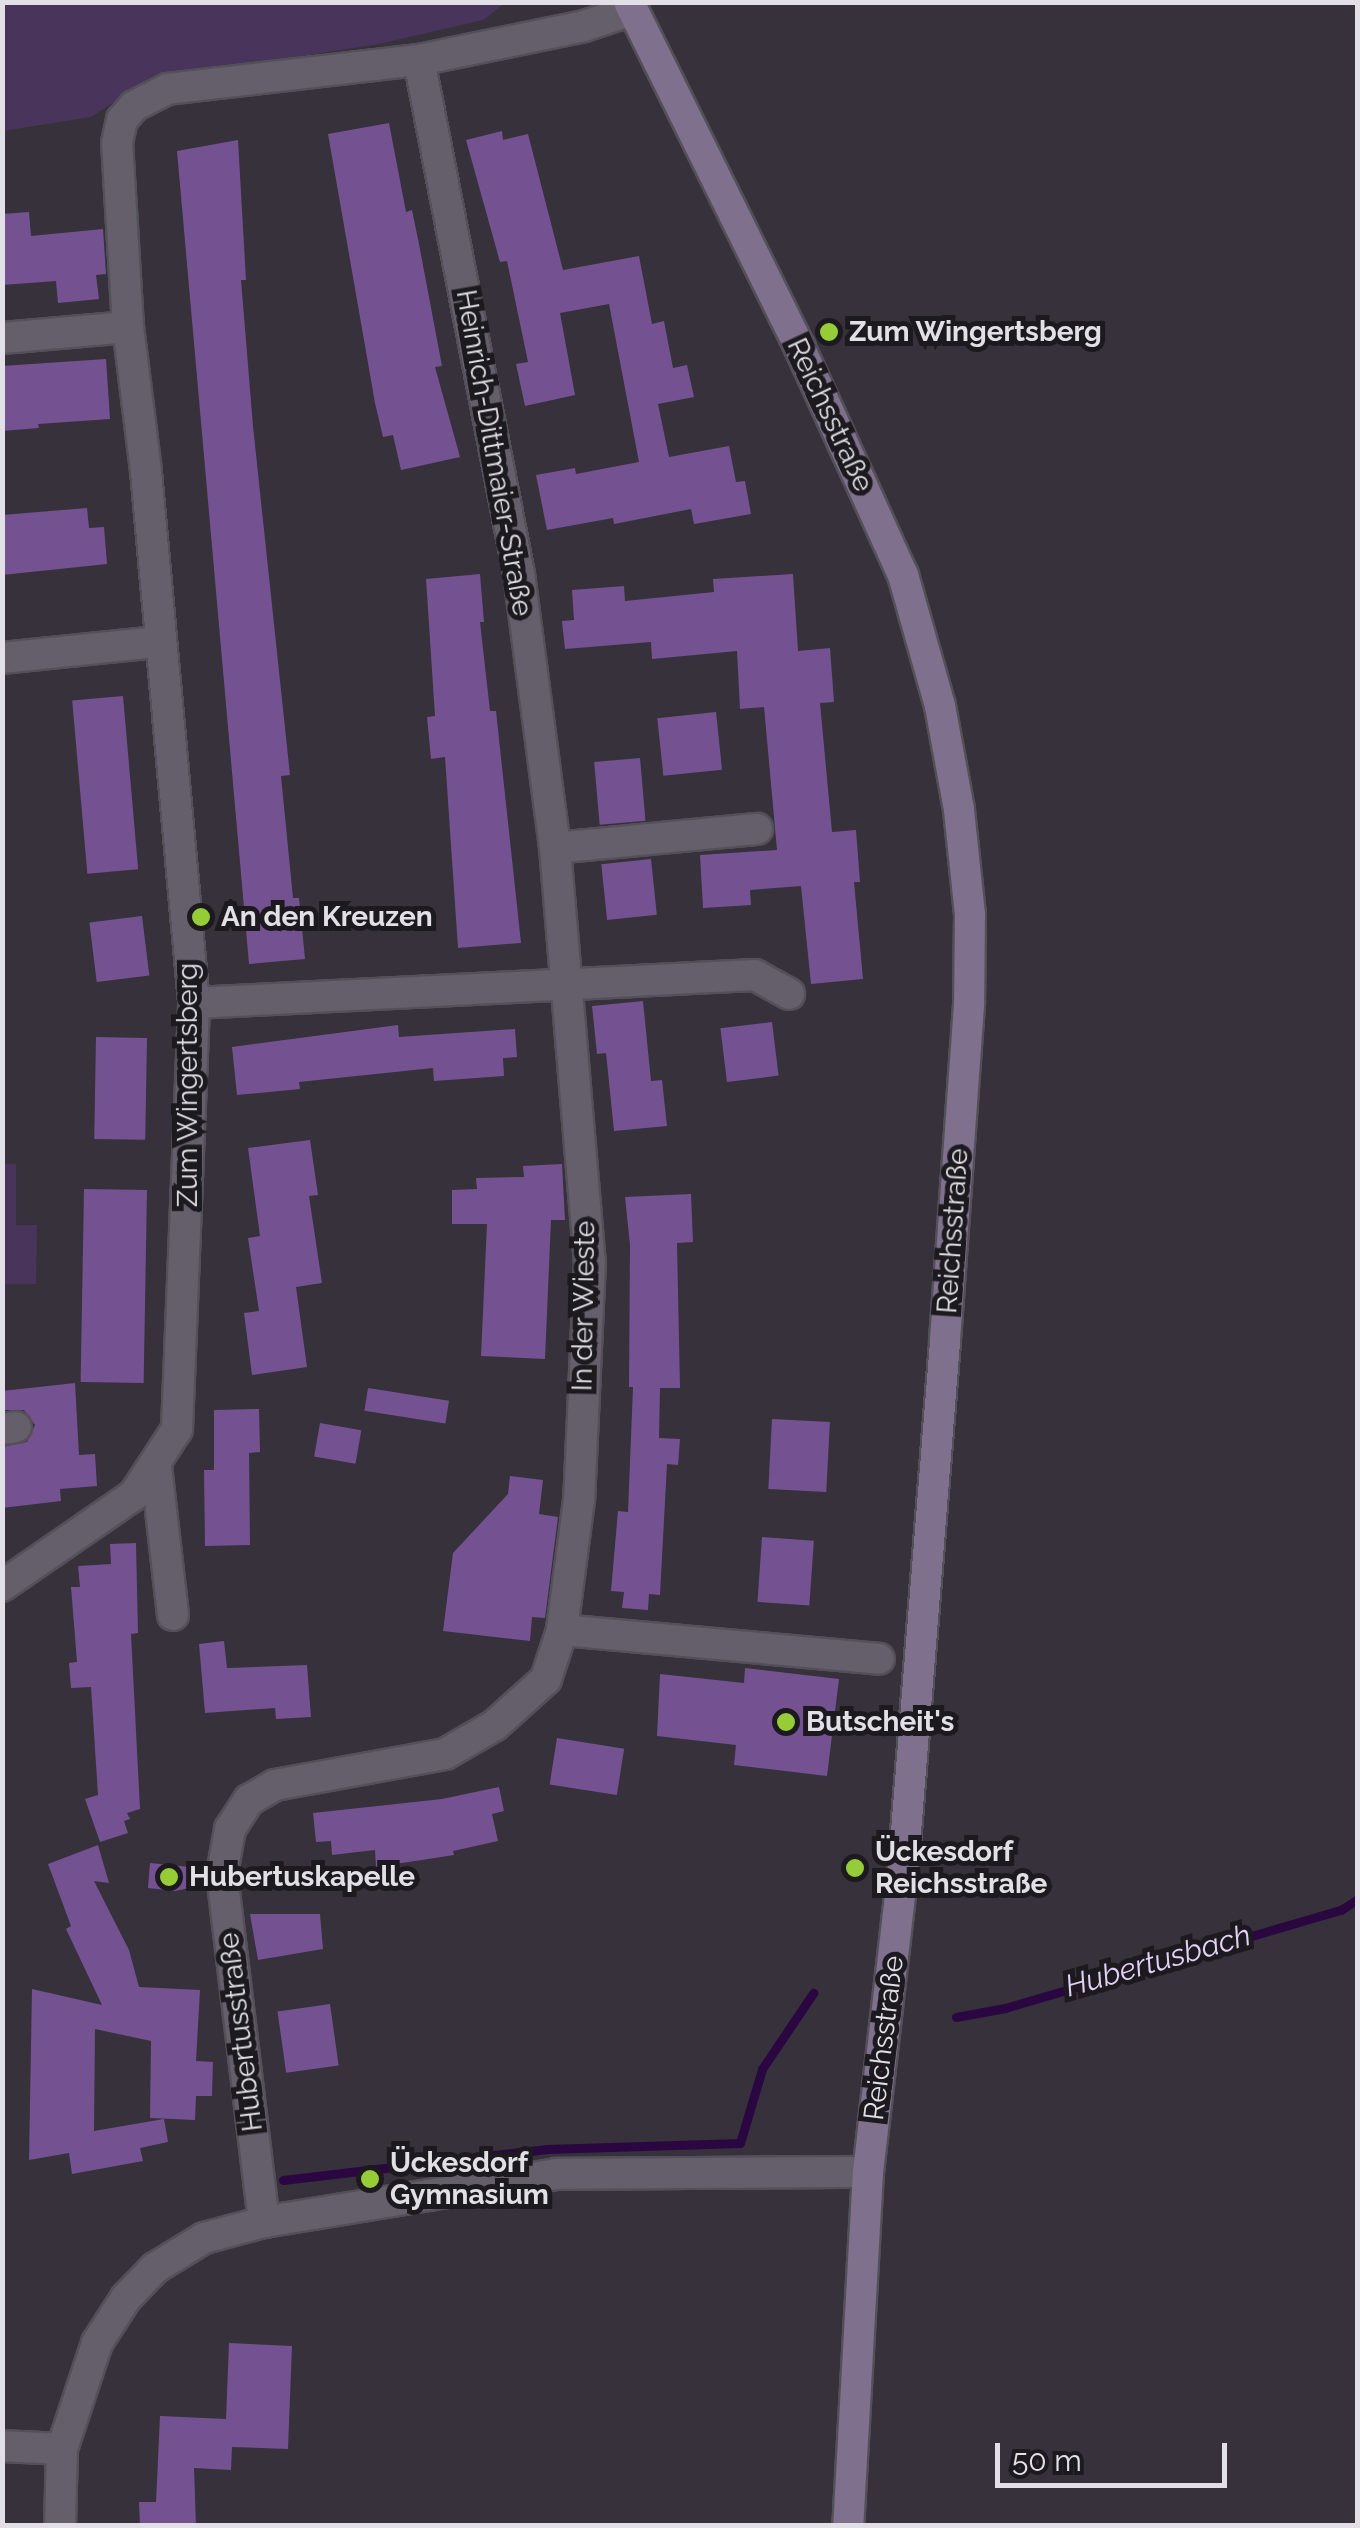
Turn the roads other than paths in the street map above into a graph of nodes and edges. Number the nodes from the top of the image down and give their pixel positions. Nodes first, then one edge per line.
1 (631, 6) edge
2 (419, 60) junction
3 (128, 328) junction
4 (2, 338) edge
5 (158, 642) junction
6 (2, 658) edge
7 (757, 829) dead end
8 (555, 848) junction
9 (565, 983) junction
10 (788, 994) dead end
11 (194, 1003) junction
12 (156, 1466) junction
13 (2, 1586) edge
14 (173, 1615) dead end
15 (562, 1630) junction
16 (879, 1659) dead end
17 (868, 2172) junction
18 (264, 2222) junction
19 (2, 2446) edge
20 (62, 2449) junction
21 (60, 2526) edge
22 (848, 2526) edge

1 - 2 street, Zum Wingertsberg
1 - 17 main road, Reichsstraße
2 - 3 street, Zum Wingertsberg
2 - 8 street, Heinrich-Dittmaier-Straße
3 - 4 street
3 - 5 street, Zum Wingertsberg
5 - 6 street
5 - 11 street, Zum Wingertsberg
7 - 8 street
8 - 9 street, Heinrich-Dittmaier-Straße
9 - 10 street
9 - 11 street
9 - 15 street, In der Wieste
11 - 12 street, Zum Wingertsberg
12 - 13 street, Zum Wingertsberg
12 - 14 street
15 - 16 street
15 - 18 street, Hubertusstraße
17 - 18 street
17 - 22 main road, Reichsstraße
18 - 20 street
19 - 20 street
20 - 21 street

